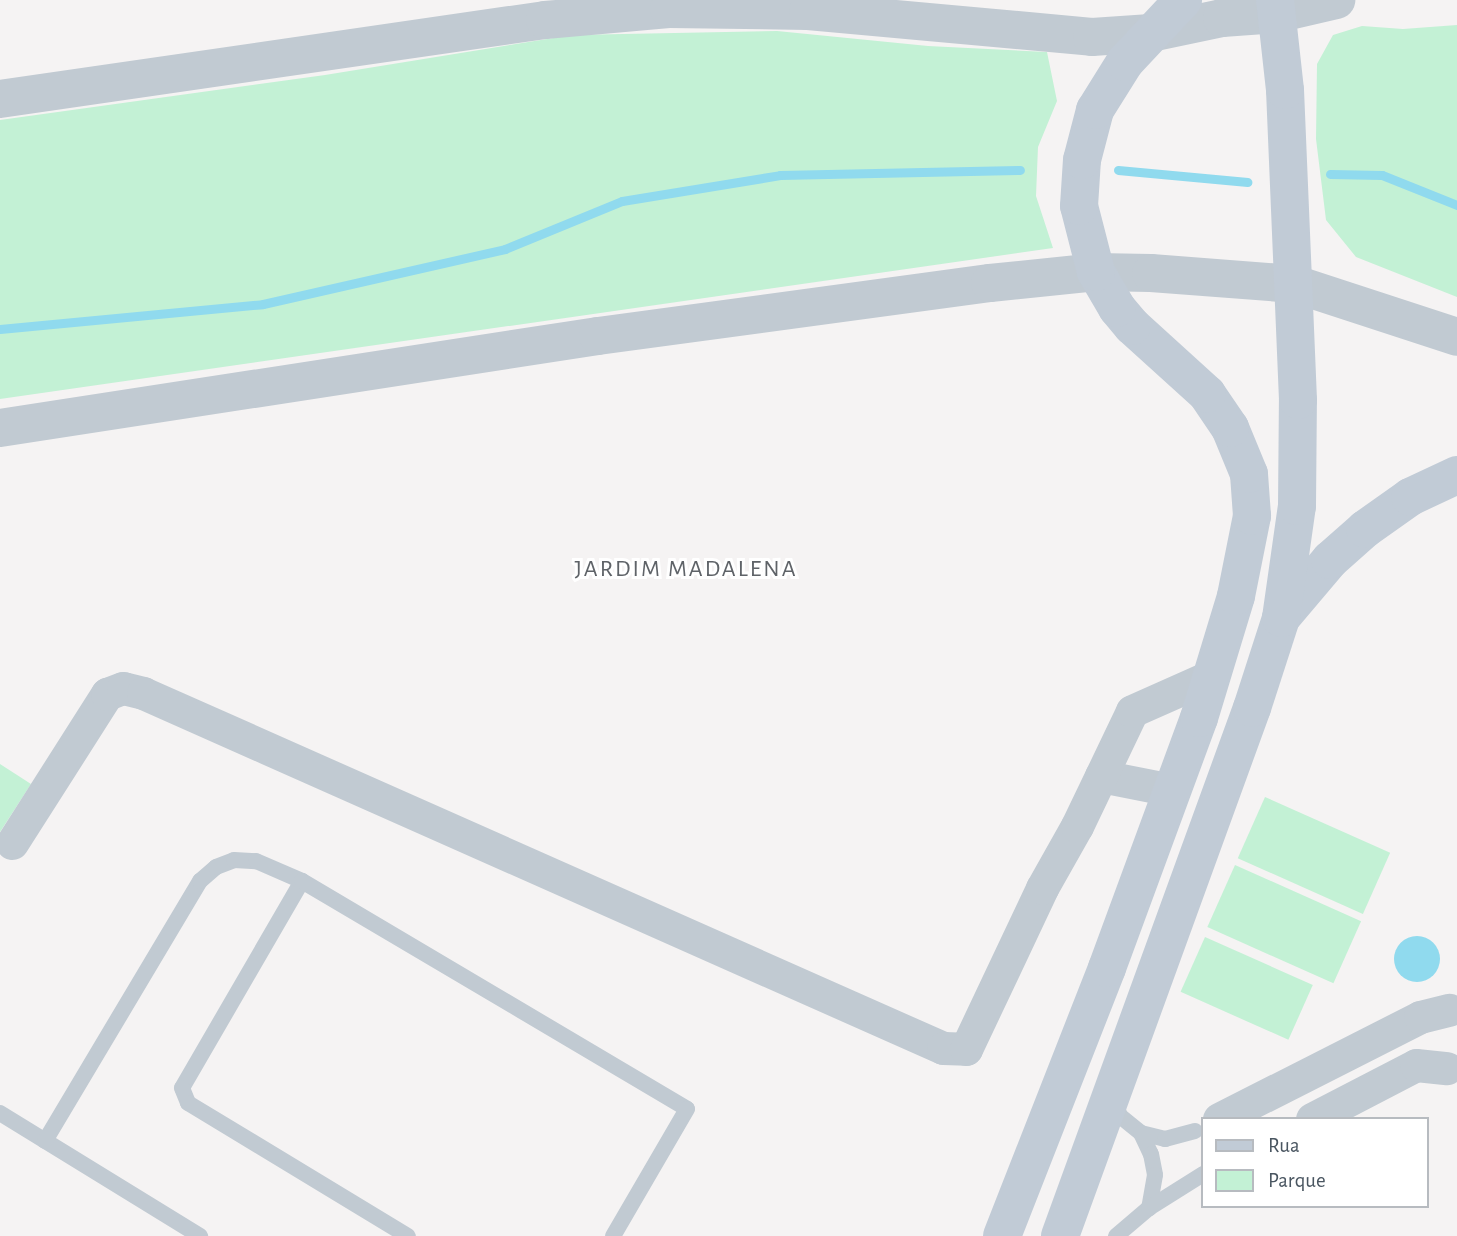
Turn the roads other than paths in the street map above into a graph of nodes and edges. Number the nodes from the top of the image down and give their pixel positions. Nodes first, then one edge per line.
1 (1183, 0) edge
2 (1336, 0) edge
3 (1275, 7) edge
4 (1151, 33) junction
5 (0, 99) edge
6 (1096, 272) junction
7 (1295, 284) junction
8 (1457, 337) edge
9 (0, 428) edge
10 (1457, 475) edge
11 (1281, 618) junction
12 (1212, 676) junction
13 (1101, 776) junction
14 (1172, 790) junction
15 (12, 843) dead end
16 (302, 881) junction
17 (1453, 1009) edge
18 (1452, 1069) edge
19 (1111, 1094) junction
20 (0, 1113) edge
21 (1222, 1117) edge
22 (1316, 1117) edge
23 (1202, 1126) edge
24 (1141, 1133) junction
25 (45, 1141) junction
26 (1202, 1175) edge
27 (1149, 1208) junction
28 (200, 1236) edge
29 (408, 1236) edge
30 (613, 1236) edge
31 (1002, 1236) edge
32 (1060, 1236) edge
33 (1116, 1236) edge

1 - 4 main road
2 - 3 street
3 - 4 street
3 - 7 main road
4 - 5 street
4 - 6 main road
6 - 7 street
6 - 9 street
6 - 12 main road
7 - 8 street
7 - 11 main road
10 - 11 main road
11 - 19 main road
12 - 13 street
12 - 14 main road
13 - 14 street
13 - 15 street
14 - 31 main road
16 - 25 lane
16 - 29 lane
16 - 30 lane
17 - 18 street
17 - 21 street
18 - 22 street
19 - 24 lane
19 - 32 main road
20 - 25 lane
23 - 24 lane
24 - 27 lane
25 - 28 lane
26 - 27 lane
27 - 33 lane

